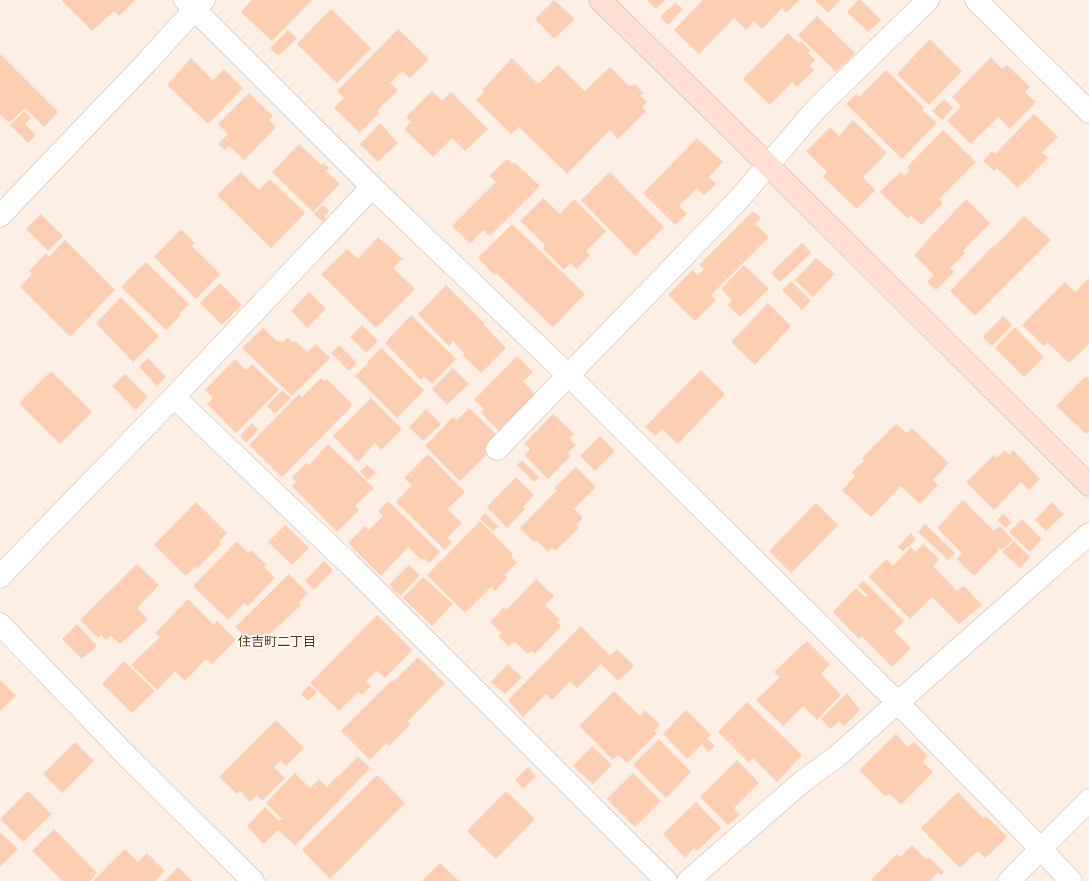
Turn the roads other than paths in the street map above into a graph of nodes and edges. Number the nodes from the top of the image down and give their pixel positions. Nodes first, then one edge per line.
1 (600, 0) edge
2 (928, 0) edge
3 (976, 0) edge
4 (194, 3) edge
5 (1089, 112) edge
6 (768, 165) junction
7 (372, 187) junction
8 (0, 216) edge
9 (568, 375) junction
10 (174, 397) junction
11 (497, 449) dead end
12 (1089, 485) edge
13 (1089, 534) edge
14 (0, 577) edge
15 (0, 624) edge
16 (898, 703) junction
17 (1089, 800) edge
18 (1041, 848) junction
19 (253, 881) edge
20 (666, 881) edge
21 (688, 881) edge
22 (1009, 881) edge
23 (1071, 881) edge

1 - 6 street
2 - 6 street
3 - 5 street
4 - 7 street
4 - 8 street
6 - 9 street
6 - 12 street
7 - 9 street
7 - 10 street
9 - 11 street
9 - 16 street
10 - 14 street
10 - 20 street
13 - 16 street
15 - 19 street
16 - 18 street
16 - 21 street
17 - 18 street
18 - 22 street
18 - 23 street

